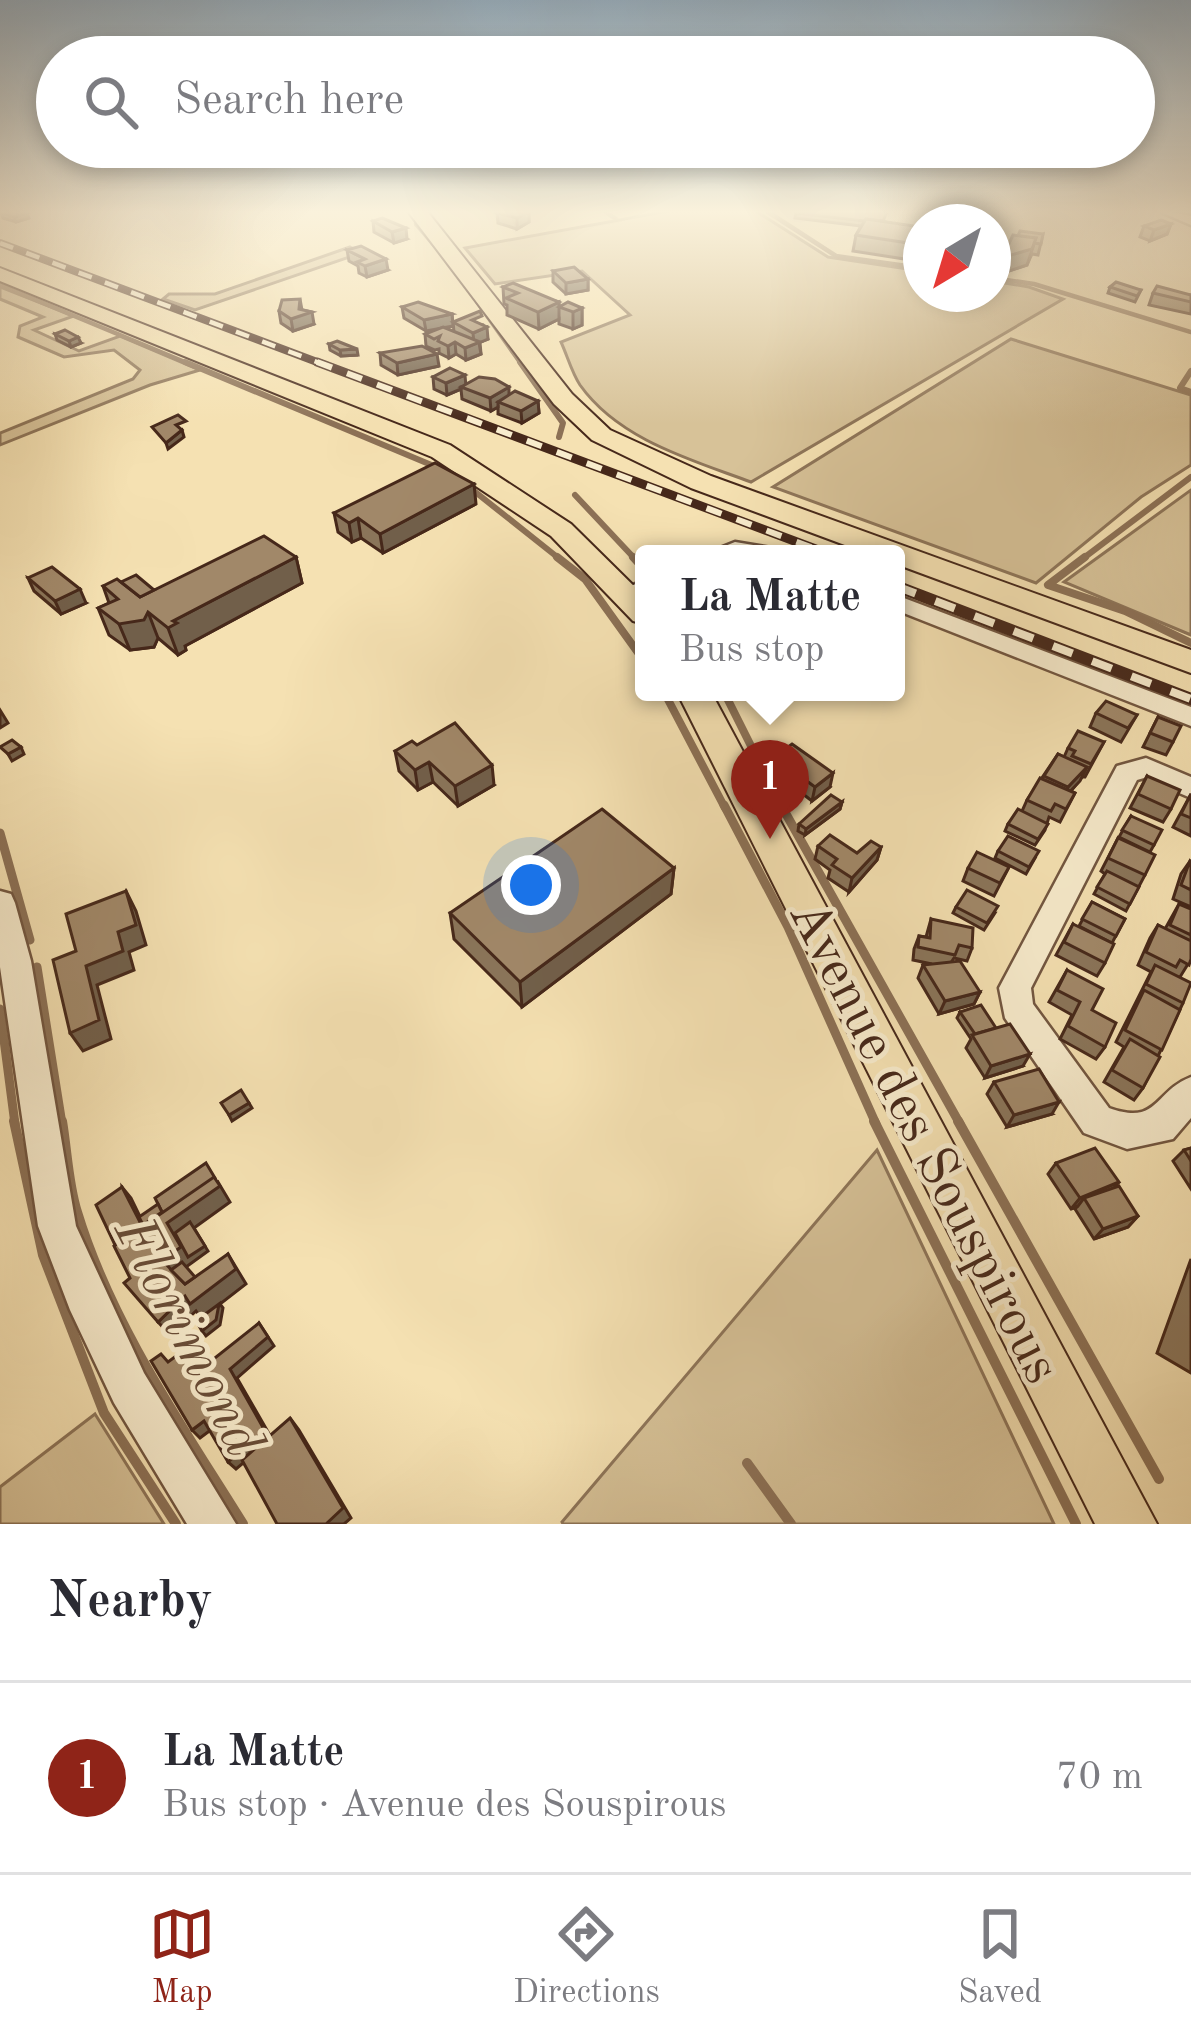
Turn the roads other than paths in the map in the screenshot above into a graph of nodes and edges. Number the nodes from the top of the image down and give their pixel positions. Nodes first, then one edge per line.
1 (18, 281) edge
2 (471, 281) edge
3 (879, 545) edge
4 (905, 555) edge
5 (635, 595) edge
6 (905, 606) edge
7 (1191, 662) edge
8 (699, 701) edge
9 (1191, 717) edge
10 (1191, 788) edge
11 (0, 902) edge
12 (1191, 1093) edge
13 (214, 1524) edge
14 (1127, 1524) edge

1 - 5 main road
2 - 3 main road
4 - 7 main road
6 - 9 street
8 - 14 main road, Avenue des Souspirous
10 - 12 street
11 - 13 street

